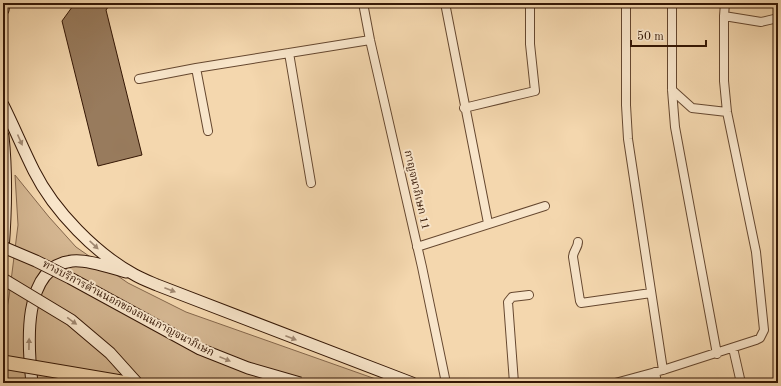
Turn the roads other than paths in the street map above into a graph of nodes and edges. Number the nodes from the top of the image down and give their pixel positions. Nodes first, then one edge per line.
1 (4, 3) edge
2 (363, 3) edge
3 (445, 3) edge
4 (530, 3) edge
5 (626, 3) edge
6 (672, 3) edge
7 (725, 3) edge
8 (3, 10) edge
9 (724, 16) junction
10 (778, 18) edge
11 (370, 40) junction
12 (289, 53) junction
13 (196, 68) junction
14 (139, 79) dead end
15 (672, 90) junction
16 (3, 105) edge
17 (464, 108) junction
18 (727, 112) junction
19 (208, 130) dead end
20 (3, 136) edge
21 (311, 182) dead end
22 (544, 206) dead end
23 (488, 223) junction
24 (578, 242) dead end
25 (417, 247) junction
26 (3, 249) edge
27 (134, 275) junction
28 (3, 279) edge
29 (651, 293) junction
30 (529, 295) dead end
31 (732, 348) junction
32 (717, 354) junction
33 (3, 362) edge
34 (663, 370) junction
35 (655, 372) junction
36 (32, 383) edge
37 (127, 383) edge
38 (137, 383) edge
39 (300, 383) edge
40 (412, 383) edge
41 (444, 383) edge
42 (514, 383) edge
43 (615, 383) edge
44 (656, 383) edge
45 (741, 383) edge

1 - 8 main road
2 - 11 street, กาญจนาภิเษก 11
3 - 17 street
4 - 17 street
5 - 29 street
6 - 15 street
7 - 9 street
9 - 10 street
9 - 18 street
11 - 12 street
11 - 25 street, กาญจนาภิเษก 11
12 - 13 street
12 - 21 street
13 - 14 street
13 - 19 street
15 - 18 street
15 - 32 street
16 -> 27 main road
17 - 23 street
18 - 31 street
20 - 26 main road
22 - 23 street
23 - 25 street
24 - 29 street
25 - 41 street, กาญจนาภิเษก 11
26 -> 39 main road, ทางบริการด้านนอกของถนนกาญจนาภิเษก, bridge
36 -> 27 main road
27 -> 40 main road
28 -> 38 main road, bridge
29 - 34 street
30 - 42 street
31 - 32 street
31 - 45 street
32 - 34 street
33 - 37 highway, bridge
34 - 35 street
35 - 43 street
35 - 44 street

